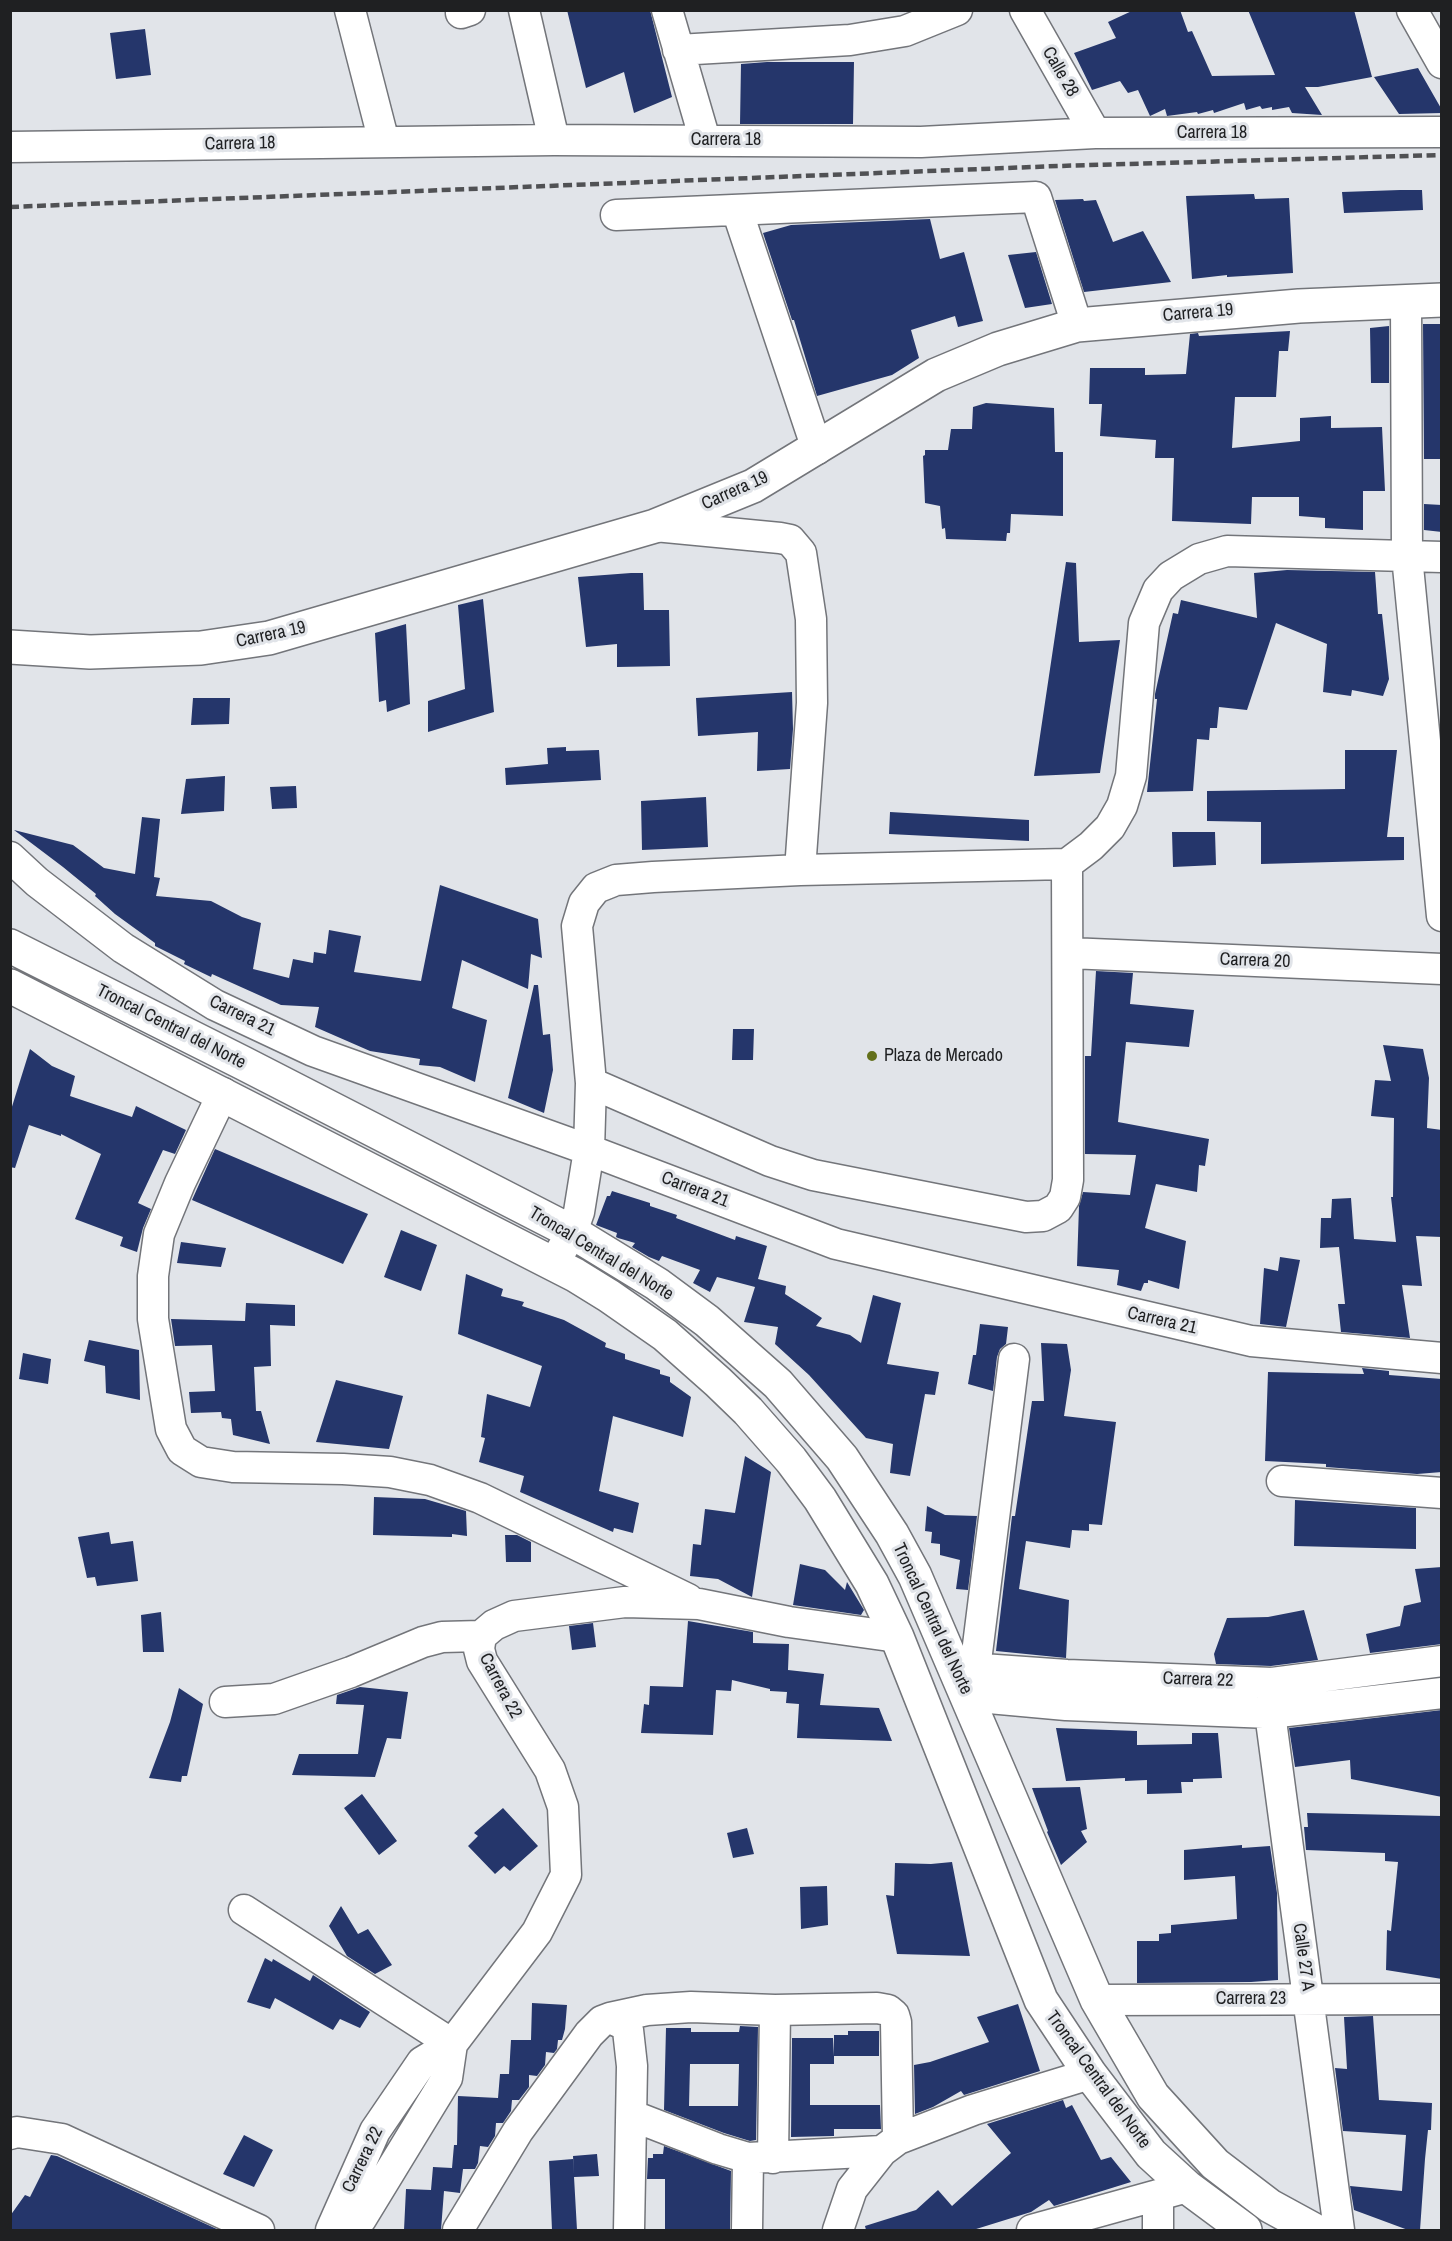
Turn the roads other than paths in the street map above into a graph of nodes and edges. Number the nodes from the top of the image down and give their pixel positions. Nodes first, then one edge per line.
1 (350, 10) edge
2 (524, 10) edge
3 (667, 10) edge
4 (957, 10) edge
5 (1025, 10) edge
6 (1412, 10) edge
7 (678, 50) junction
8 (1442, 63) edge
9 (1442, 132) edge
10 (1095, 133) junction
11 (554, 140) junction
12 (705, 140) junction
13 (384, 142) junction
14 (10, 147) edge
15 (737, 210) junction
16 (616, 215) dead end
17 (1442, 300) edge
18 (1406, 301) junction
19 (1077, 325) junction
20 (817, 448) junction
21 (655, 526) junction
22 (1407, 556) junction
23 (1442, 557) edge
24 (10, 647) edge
25 (10, 857) edge
26 (1067, 864) junction
27 (800, 870) junction
28 (1442, 916) edge
29 (10, 946) edge
30 (1069, 953) junction
31 (1442, 969) edge
32 (10, 986) edge
33 (591, 1083) junction
34 (223, 1094) junction
35 (588, 1150) junction
36 (572, 1232) junction
37 (554, 1263) junction
38 (1442, 1358) edge
39 (1014, 1359) dead end
40 (1282, 1481) dead end
41 (1442, 1493) edge
42 (699, 1604) junction
43 (481, 1636) junction
44 (897, 1637) junction
45 (1442, 1661) edge
46 (969, 1682) junction
47 (1272, 1683) junction
48 (1442, 1693) edge
49 (225, 1702) dead end
50 (1269, 1713) junction
51 (244, 1910) dead end
52 (1309, 1998) junction
53 (1442, 1999) edge
54 (1098, 2000) junction
55 (775, 2010) junction
56 (610, 2019) junction
57 (452, 2044) junction
58 (1090, 2074) junction
59 (633, 2116) junction
60 (10, 2134) edge
61 (890, 2145) junction
62 (761, 2158) junction
63 (1173, 2191) junction
64 (259, 2230) edge
65 (331, 2230) edge
66 (349, 2230) edge
67 (458, 2230) edge
68 (629, 2230) edge
69 (747, 2230) edge
70 (838, 2230) edge
71 (1032, 2230) edge
72 (1158, 2230) edge
73 (1245, 2230) edge
74 (1314, 2230) edge
75 (1339, 2230) edge

1 - 13 street
2 - 11 street
3 - 7 street
4 - 7 street
5 - 10 street, Calle 28
6 - 8 street
7 - 12 street
9 - 10 street, Carrera 18
10 - 12 street, Carrera 18
11 - 12 street, Carrera 18
11 - 13 street, Carrera 18
13 - 14 street, Carrera 18
15 - 16 street
15 - 19 street
15 - 20 street
17 - 18 main road, Carrera 19
18 - 19 main road, Carrera 19
18 - 22 street
19 - 20 main road, Carrera 19
20 - 21 main road, Carrera 19
21 - 24 main road, Carrera 19
21 - 27 street
22 - 23 street
22 - 26 street
22 - 28 street
25 - 35 street, Carrera 21
26 - 27 street
26 - 30 street
27 - 33 street
29 - 36 main road, Troncal Central del Norte
30 - 31 street, Carrera 20
30 - 33 street
32 - 34 main road, Troncal Central del Norte
33 - 35 street
34 - 37 main road, Troncal Central del Norte
34 - 42 street
35 - 36 street
35 - 38 street, Carrera 21
36 - 37 street
36 - 46 main road, Troncal Central del Norte
37 - 44 main road, Troncal Central del Norte
39 - 46 street
40 - 41 street
42 - 43 street, Carrera 22
42 - 44 street, Carrera 22
43 - 49 street
43 - 57 street, Carrera 22
44 - 58 main road, Troncal Central del Norte
45 - 47 street, Carrera 22
46 - 47 street, Carrera 22
46 - 50 street, Carrera 22
46 - 54 main road, Troncal Central del Norte
47 - 50 street, Calle 27 A
48 - 50 street, Carrera 22
50 - 52 street, Calle 27 A
51 - 57 street
52 - 53 street, Carrera 23
52 - 54 street, Carrera 23
52 - 75 street, Calle 27 A
54 - 74 main road, Troncal Central del Norte
55 - 56 street
55 - 61 street
55 - 62 street
56 - 59 street
56 - 67 street
57 - 65 street, Carrera 22
57 - 66 street, Carrera 22
58 - 61 street
58 - 63 main road, Troncal Central del Norte
59 - 62 street
59 - 68 street
60 - 64 street
61 - 62 street
61 - 70 street
62 - 69 street
63 - 71 street
63 - 72 street
63 - 73 main road, Troncal Central del Norte

